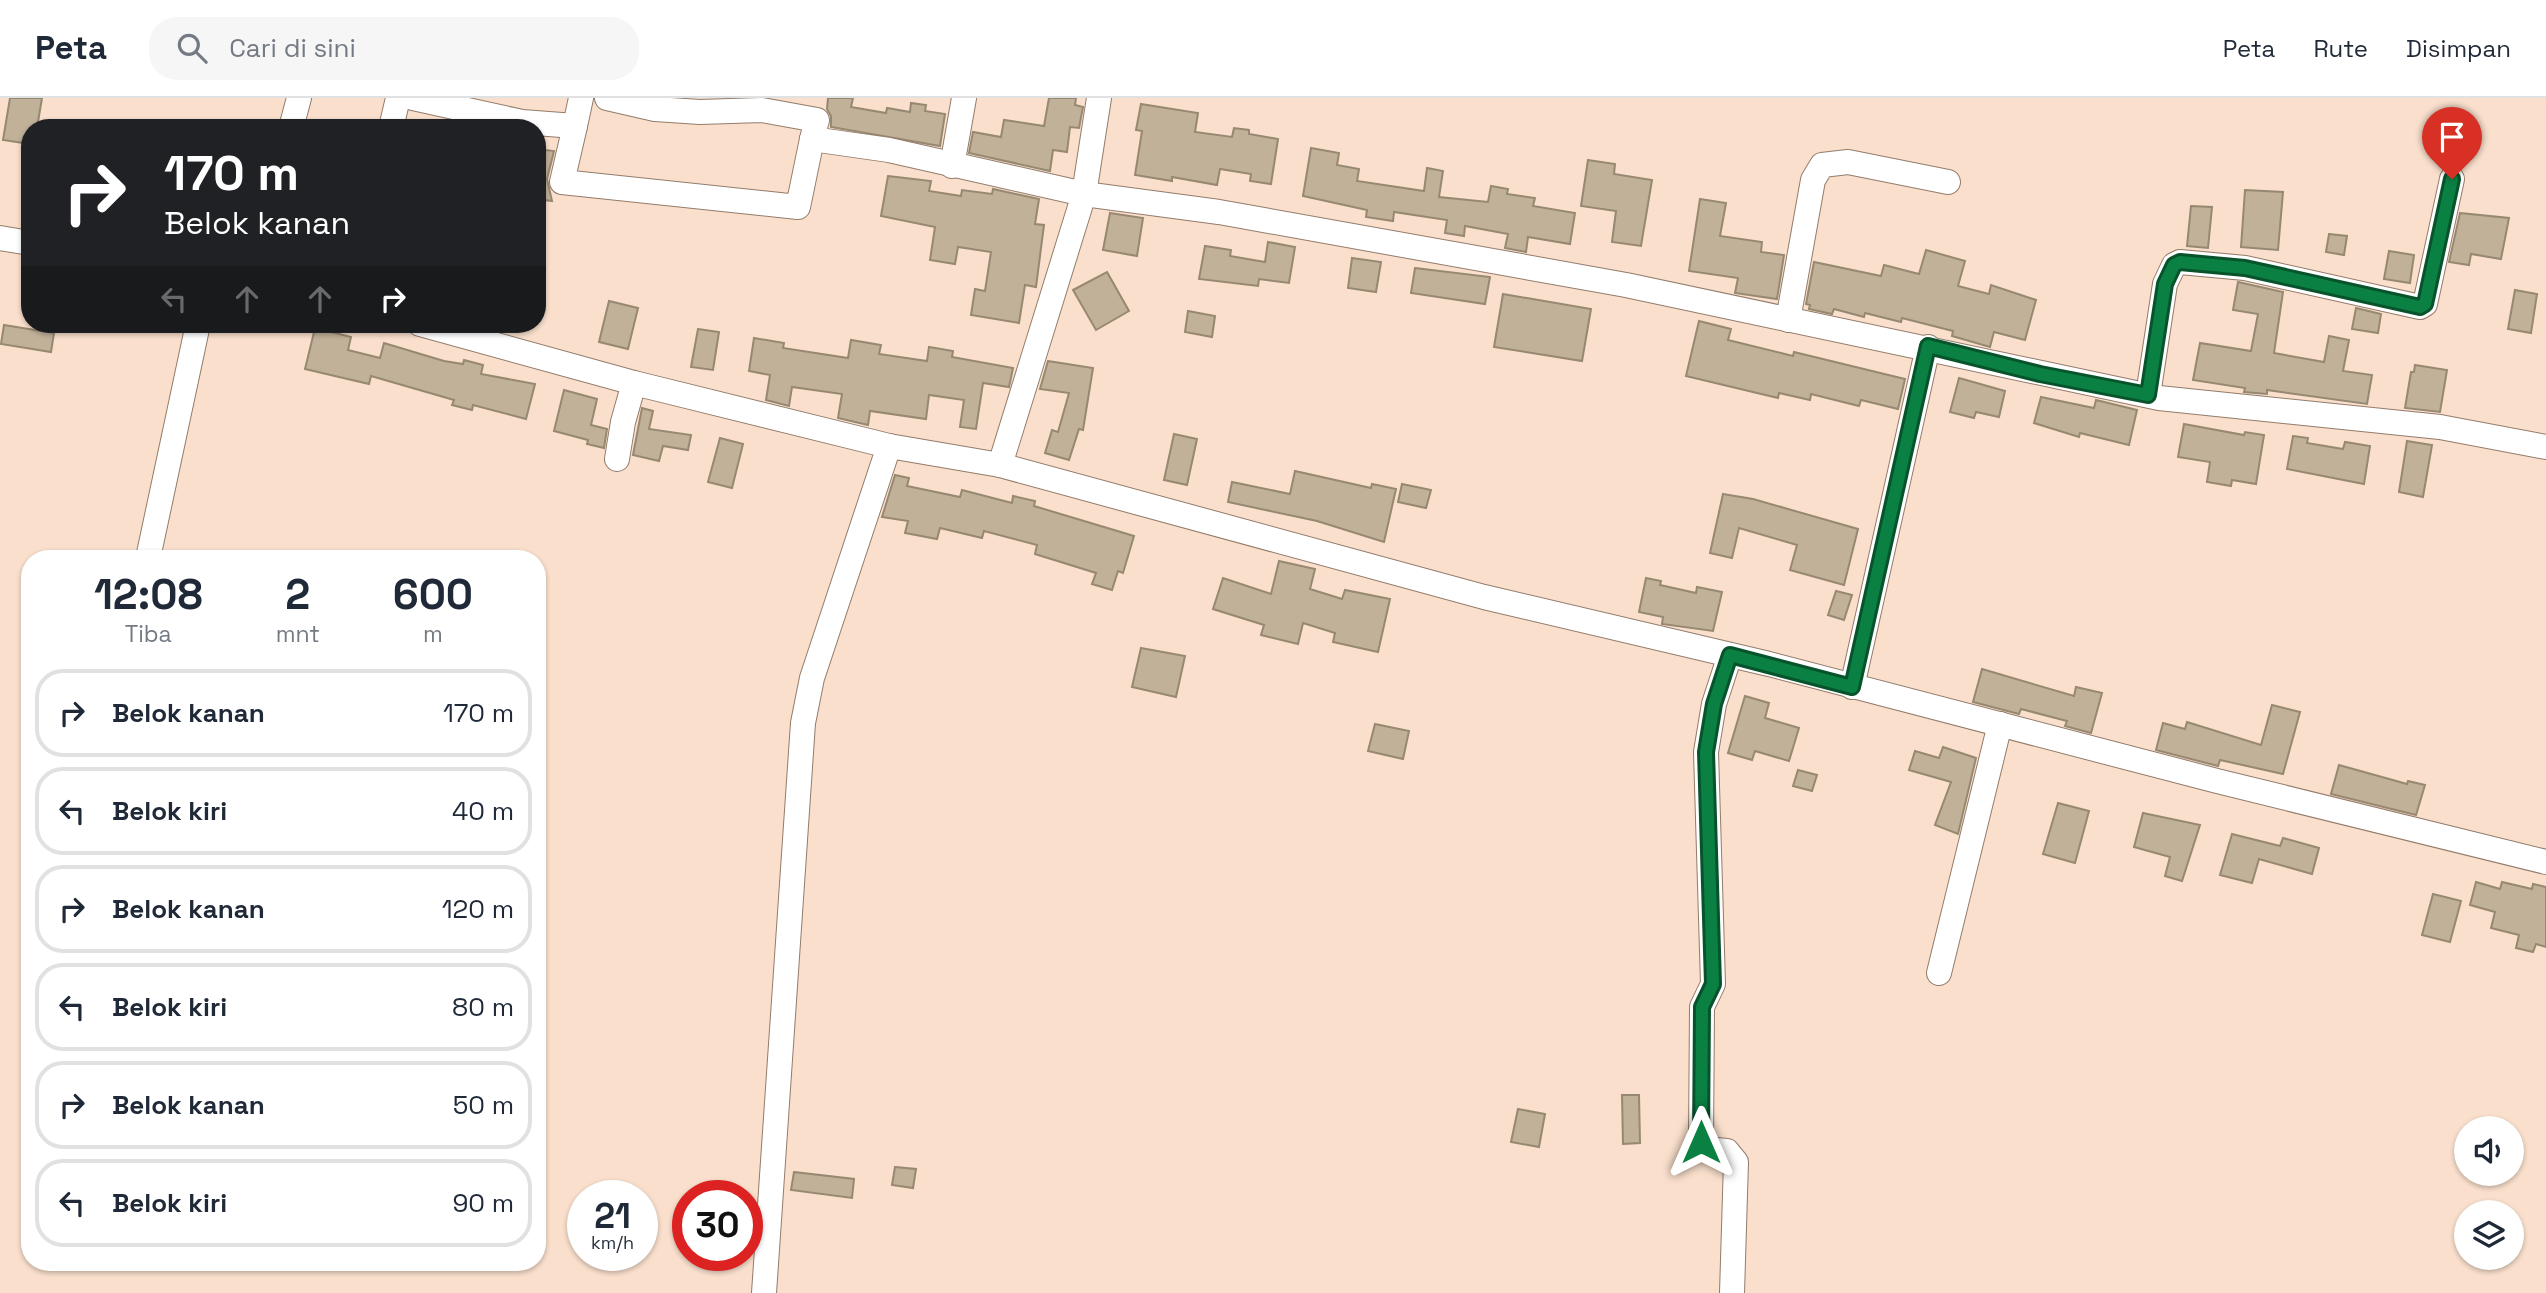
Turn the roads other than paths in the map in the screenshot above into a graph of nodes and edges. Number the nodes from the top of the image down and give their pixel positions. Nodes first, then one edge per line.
1 (299, 98) edge
2 (398, 98) edge
3 (414, 98) edge
4 (581, 98) edge
5 (607, 98) edge
6 (964, 98) edge
7 (1099, 98) edge
8 (714, 105) edge
9 (293, 119) edge
10 (393, 119) edge
11 (508, 119) edge
12 (546, 124) edge
13 (575, 126) junction
14 (813, 139) junction
15 (952, 166) junction
16 (2452, 179) dead end
17 (1948, 182) dead end
18 (1084, 194) junction
19 (0, 238) edge
20 (21, 242) edge
21 (1788, 320) junction
22 (196, 333) edge
23 (453, 333) edge
24 (1928, 346) junction
25 (634, 383) junction
26 (2148, 395) junction
27 (889, 446) junction
28 (2546, 447) edge
29 (618, 460) dead end
30 (1000, 465) junction
31 (150, 550) edge
32 (1730, 655) junction
33 (1852, 687) junction
34 (2000, 724) junction
35 (2546, 862) edge
36 (1939, 973) dead end
37 (764, 1293) edge
38 (1732, 1293) edge

1 - 9 street
2 - 10 street
3 - 11 street
4 - 13 street
5 - 8 street
6 - 15 street
7 - 18 street
8 - 14 street
12 - 13 street
13 - 14 street
14 - 15 street
15 - 18 street
16 - 26 street
17 - 21 street
18 - 21 street
18 - 30 street
19 - 20 street
21 - 24 street
22 - 31 street
23 - 25 street
24 - 26 street
24 - 33 street
25 - 27 street
25 - 29 street
26 - 28 street
27 - 30 street
27 - 37 street
30 - 32 street
32 - 33 street
32 - 38 street
33 - 34 street
34 - 35 street
34 - 36 street

